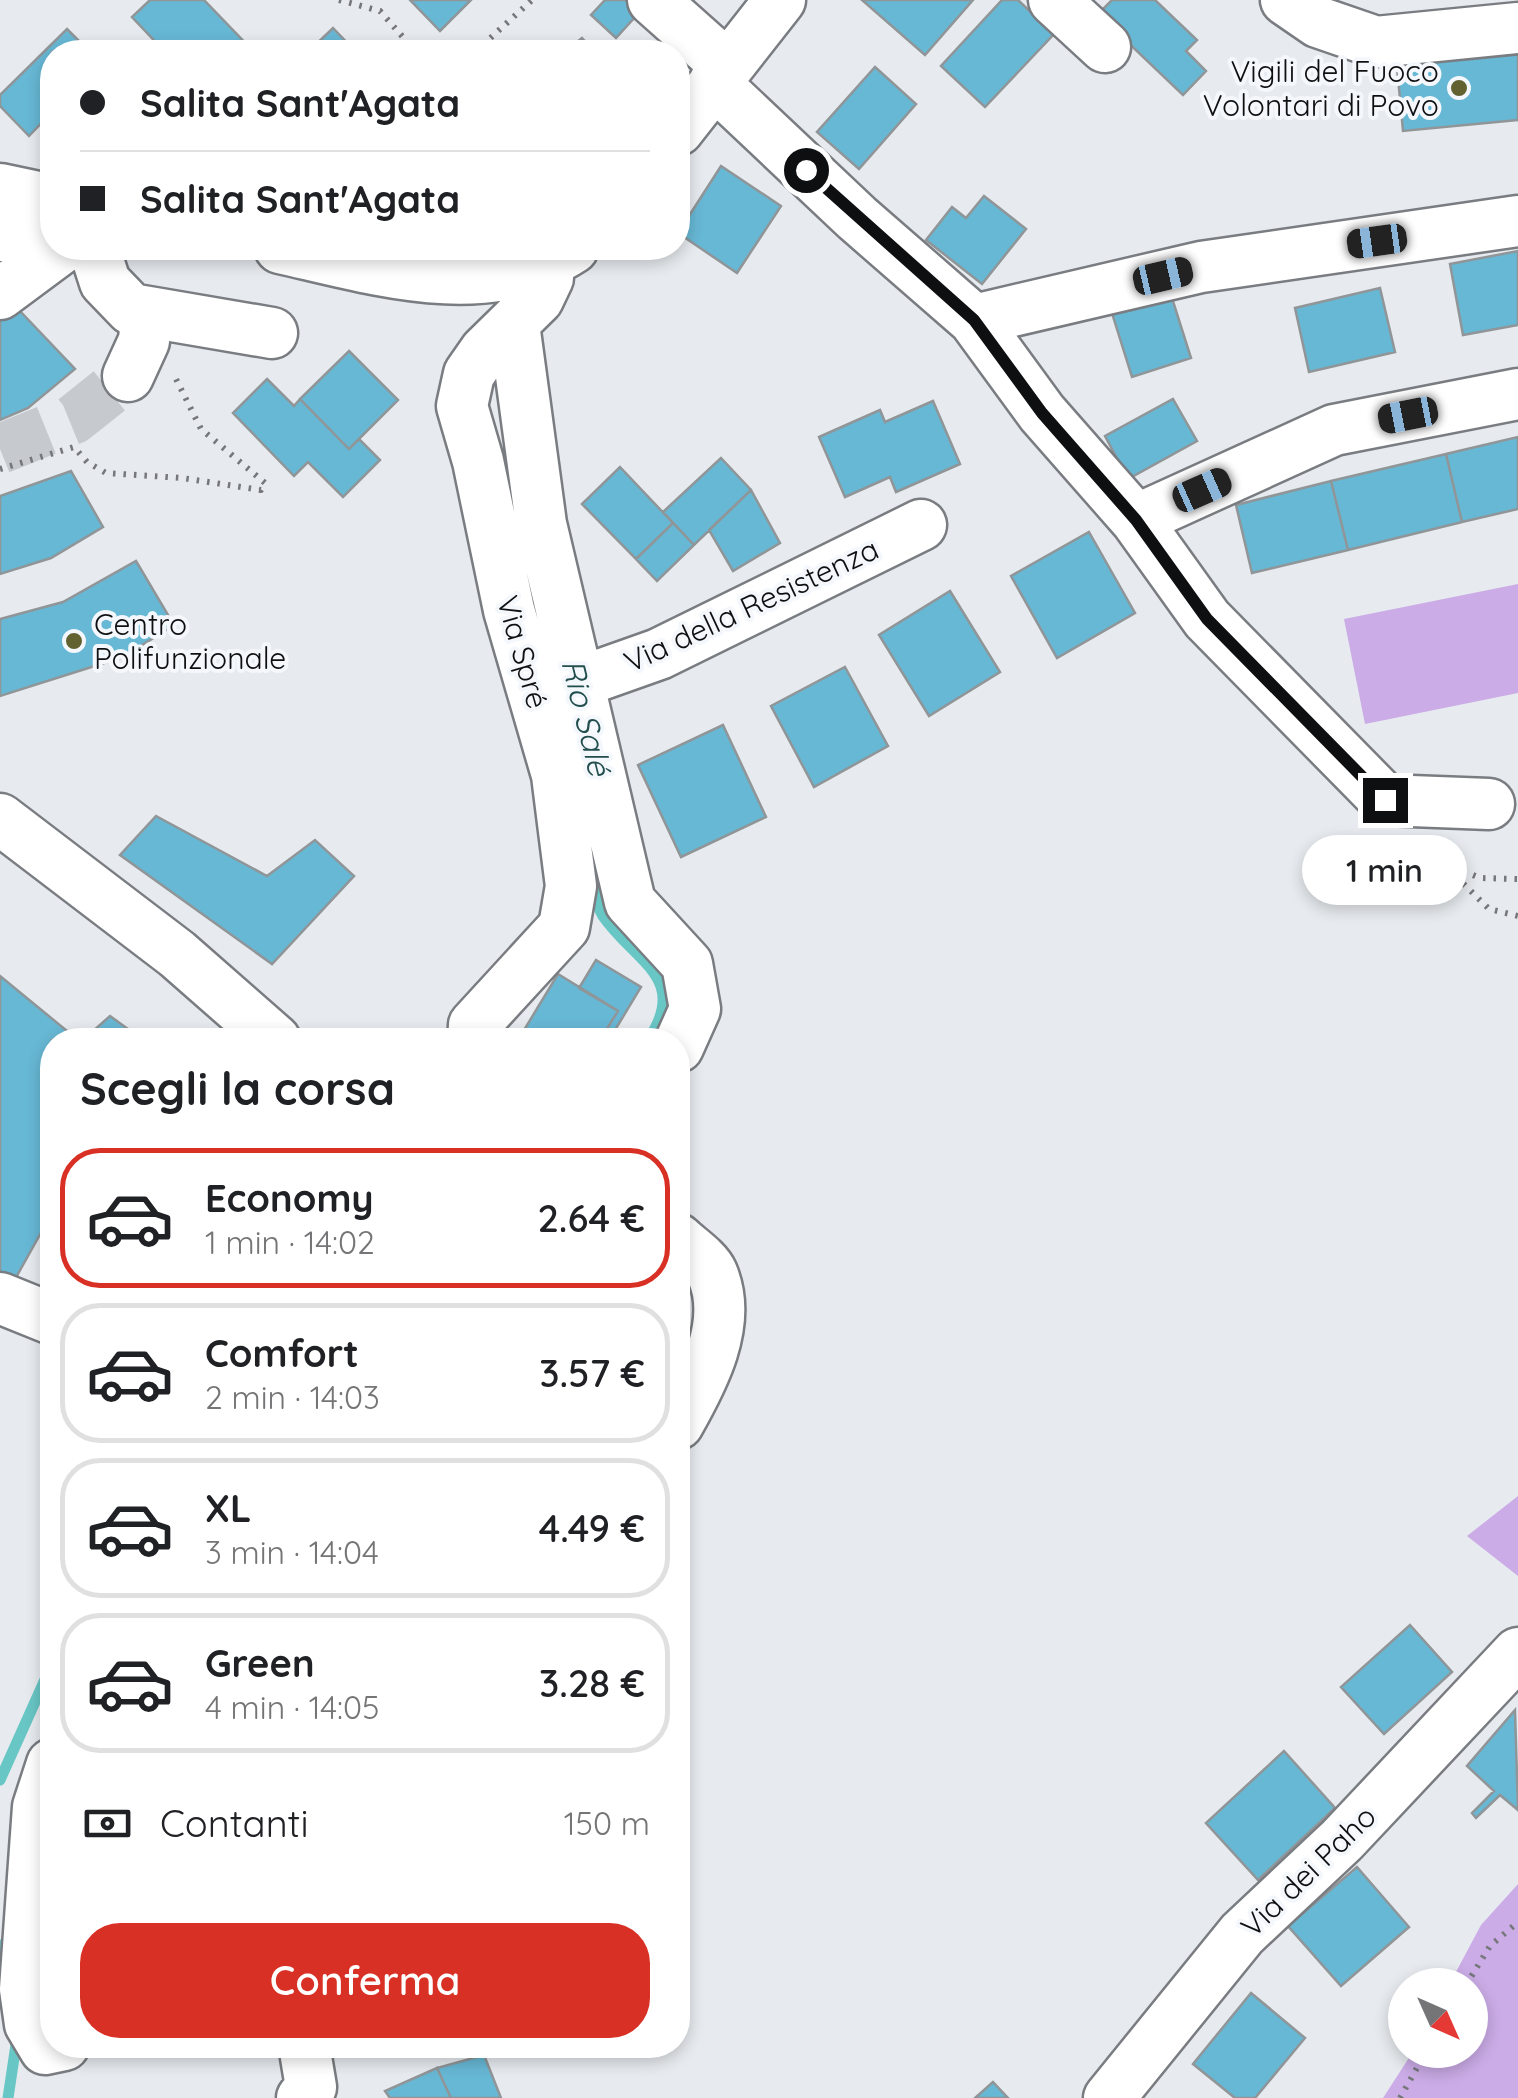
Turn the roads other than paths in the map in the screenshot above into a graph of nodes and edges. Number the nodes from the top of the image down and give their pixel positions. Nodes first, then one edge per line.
1 (652, 0) edge
2 (780, 0) edge
3 (1054, 0) edge
4 (1286, 0) edge
5 (1518, 28) edge
6 (688, 40) edge
7 (690, 42) edge
8 (1105, 47) dead end
9 (720, 75) junction
10 (690, 114) edge
11 (0, 189) edge
12 (40, 197) edge
13 (1518, 221) edge
14 (40, 228) edge
15 (0, 236) edge
16 (46, 260) edge
17 (96, 260) edge
18 (339, 260) edge
19 (540, 260) edge
20 (558, 260) edge
21 (0, 294) edge
22 (146, 314) junction
23 (974, 320) junction
24 (514, 324) junction
25 (272, 333) dead end
26 (128, 376) tunnel mouth
27 (1518, 394) edge
28 (1136, 520) junction
29 (921, 525) dead end
30 (580, 682) junction
31 (1489, 804) dead end
32 (0, 820) edge
33 (261, 1028) edge
34 (474, 1028) edge
35 (686, 1028) edge
36 (690, 1251) edge
37 (0, 1298) edge
38 (40, 1314) edge
39 (690, 1403) edge
40 (1518, 1653) edge
41 (40, 1801) edge
42 (32, 2028) edge
43 (306, 2058) edge
44 (302, 2098) edge
45 (1108, 2098) edge

1 - 6 street
2 - 9 street
3 - 8 street
4 - 5 street
7 - 9 street
9 - 10 street
9 - 23 street
11 - 12 street
13 - 23 street
14 - 15 street
16 - 21 street
17 - 22 street
18 - 19 street
20 - 24 street, Via Spré
22 - 25 street
22 - 26 street
23 - 28 street
24 - 30 street
24 - 34 street, Via Spré
27 - 28 street
28 - 31 street
29 - 30 street, Via della Resistenza
30 - 35 street
32 - 33 street
36 - 39 street
37 - 38 street
40 - 45 street, Via dei Paho
41 - 42 street
43 - 44 street

